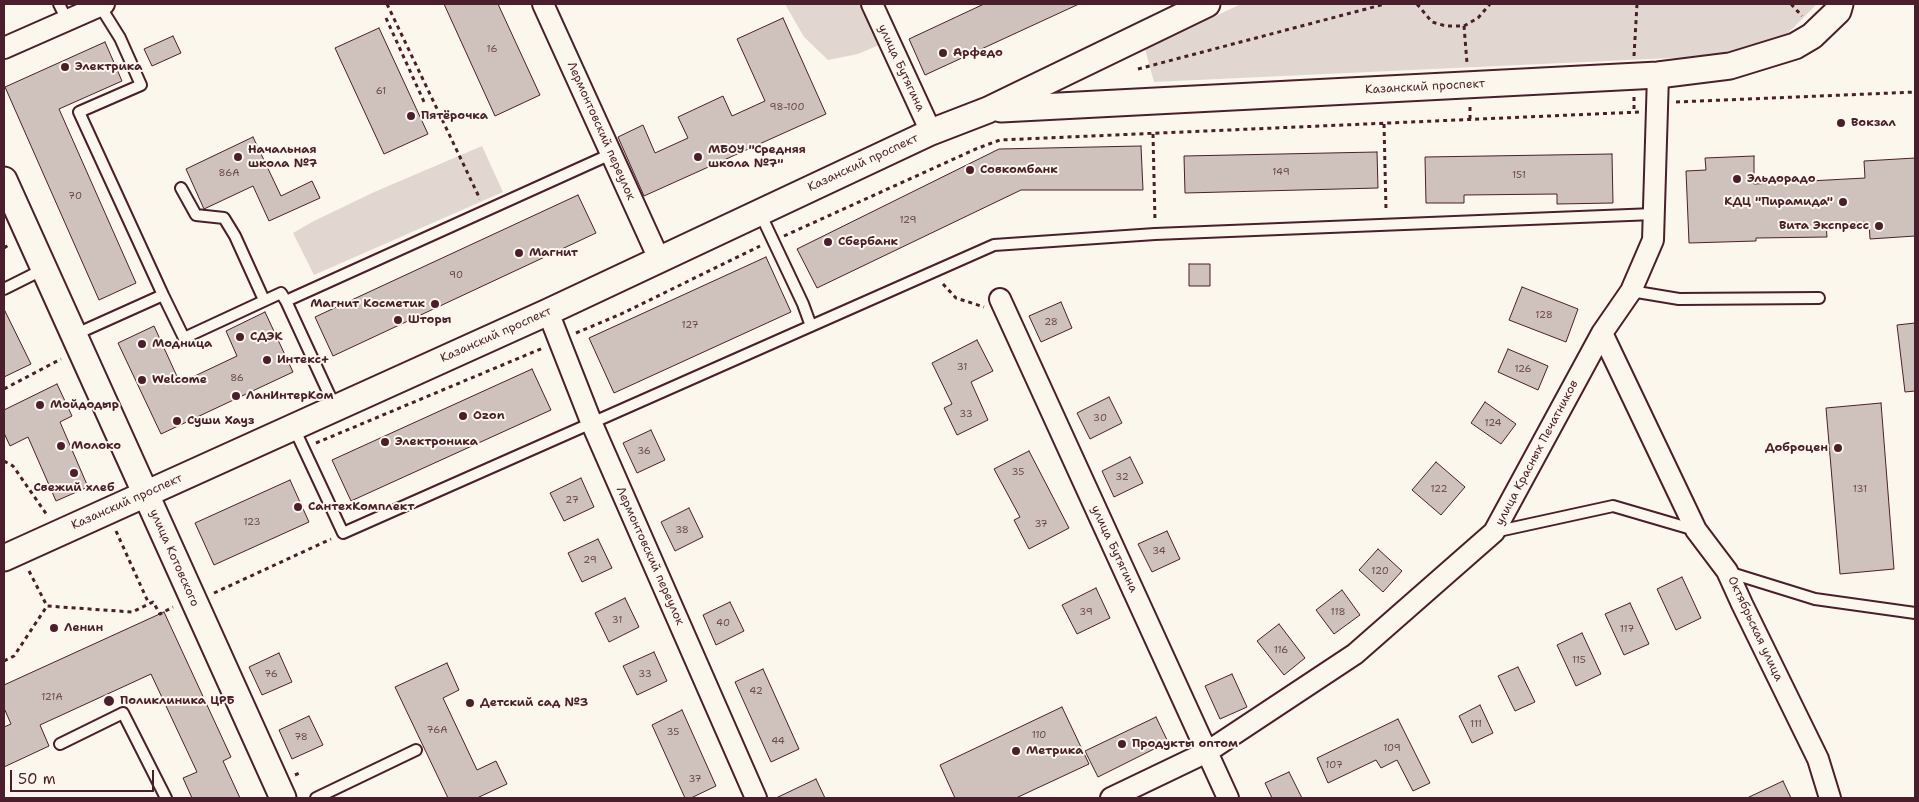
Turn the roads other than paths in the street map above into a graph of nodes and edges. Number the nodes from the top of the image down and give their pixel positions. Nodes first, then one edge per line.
1 (543, 4) edge
2 (1207, 4) edge
3 (1840, 4) edge
4 (102, 5) edge
5 (875, 5) edge
6 (63, 12) edge
7 (4, 48) edge
8 (1658, 75) junction
9 (988, 110) junction
10 (931, 132) junction
11 (611, 154) junction
12 (4, 180) edge
13 (181, 188) dead end
14 (759, 211) junction
15 (1654, 214) junction
16 (659, 259) junction
17 (44, 269) junction
18 (4, 289) edge
19 (1631, 291) junction
20 (163, 295) junction
21 (1819, 298) dead end
22 (264, 300) junction
23 (286, 301) junction
24 (1004, 307) road end
25 (548, 312) junction
26 (811, 326) junction
27 (1602, 333) junction
28 (74, 335) junction
29 (336, 407) junction
30 (592, 424) junction
31 (299, 438) junction
32 (145, 493) junction
33 (1696, 530) junction
34 (1494, 532) junction
35 (12, 566) edge
36 (1728, 571) junction
37 (1915, 613) edge
38 (60, 744) dead end
39 (416, 750) dead end
40 (1207, 752) junction
41 (166, 798) edge
42 (283, 798) edge
43 (316, 798) edge
44 (756, 798) edge
45 (1111, 798) edge
46 (1228, 798) edge
47 (1830, 798) edge

1 - 11 street, Лермонтовский переулок
2 - 9 street, Казанский проспект
3 - 8 street, Казанский проспект
4 - 6 street
4 - 20 lane
5 - 10 street, улица Бутягина
6 - 7 street
8 - 9 street, Казанский проспект
8 - 15 street, улица Красных Печатников
9 - 10 street, Казанский проспект
10 - 14 street, Казанский проспект
11 - 16 street, Лермонтовский переулок
11 - 23 lane
12 - 17 street, улица Котовского
13 - 22 lane
14 - 16 street, Казанский проспект
14 - 26 lane
15 - 19 street, улица Красных Печатников
15 - 26 lane
16 - 25 street, Казанский проспект
17 - 18 lane
17 - 28 street, улица Котовского
19 - 21 lane
19 - 27 street, улица Красных Печатников
20 - 22 lane
20 - 28 lane
22 - 23 lane
23 - 29 lane
24 - 40 street, улица Бутягина
25 - 29 street, Казанский проспект
25 - 30 street, Лермонтовский переулок
26 - 30 lane
27 - 33 street, Октябрьская улица
27 - 34 street, улица Красных Печатников
28 - 32 street, улица Котовского
29 - 31 street, Казанский проспект
30 - 31 lane
30 - 44 street, Лермонтовский переулок
31 - 32 street, Казанский проспект
32 - 35 street, Казанский проспект
32 - 42 street, улица Котовского
33 - 34 lane
33 - 36 street, Октябрьская улица
34 - 40 street, улица Красных Печатников
36 - 37 lane
36 - 47 street, Октябрьская улица
38 - 41 lane
39 - 43 lane
40 - 45 street, улица Красных Печатников
40 - 46 street, улица Бутягина

